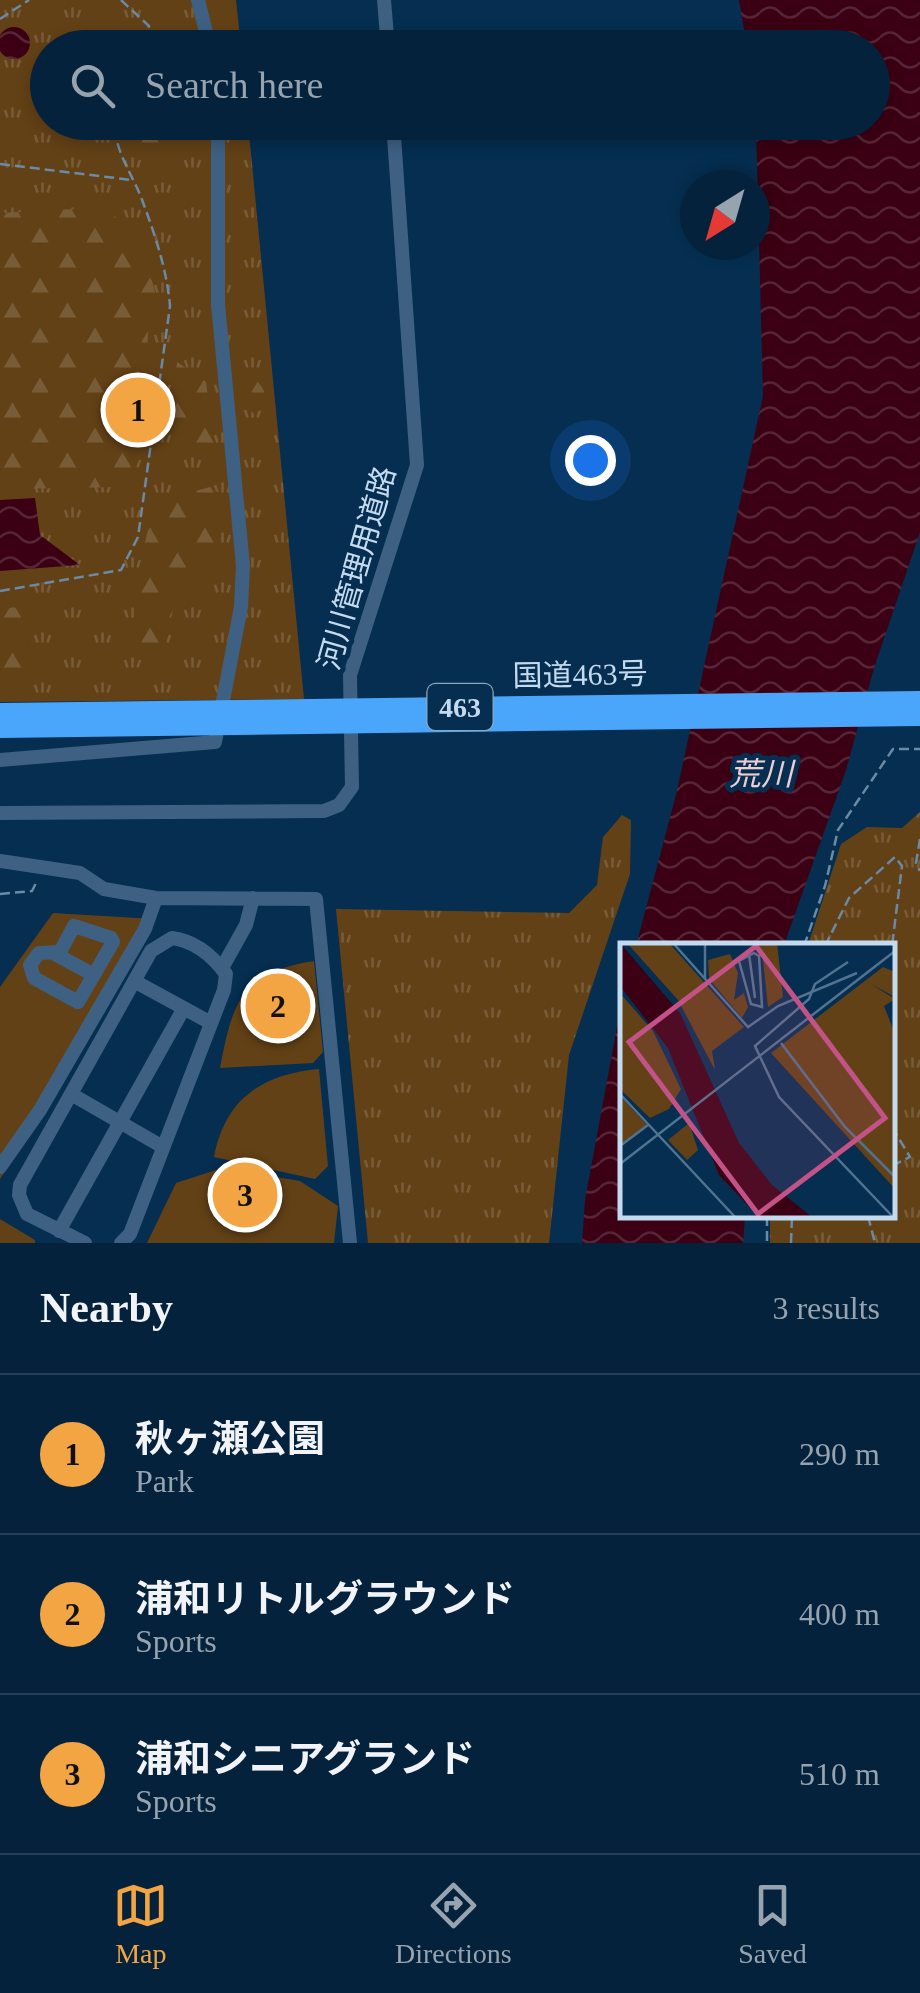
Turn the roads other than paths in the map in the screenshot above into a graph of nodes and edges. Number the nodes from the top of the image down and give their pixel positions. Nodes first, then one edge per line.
1 (198, 0) edge
2 (384, 0) edge
3 (206, 30) edge
4 (386, 30) edge
5 (218, 140) edge
6 (394, 140) edge
7 (920, 701) edge
8 (0, 714) edge
9 (920, 716) edge
10 (0, 728) edge
11 (0, 760) edge
12 (0, 813) edge
13 (0, 861) edge
14 (156, 898) junction
15 (253, 898) junction
16 (140, 936) junction
17 (112, 940) junction
18 (54, 954) junction
19 (222, 968) junction
20 (94, 976) junction
21 (134, 981) junction
22 (184, 1008) junction
23 (211, 1023) junction
24 (71, 1094) junction
25 (120, 1122) junction
26 (163, 1147) junction
27 (0, 1166) edge
28 (59, 1231) junction
29 (85, 1243) edge
30 (121, 1243) edge
31 (350, 1243) edge

1 - 3 street
2 - 4 street
5 - 11 street
6 - 12 street, 河川管理用道路
7 - 8 highway, 国道463号 / 463, bridge
9 - 10 highway, 国道463号 / 463, bridge
13 - 14 street
14 - 15 street
14 - 16 street
15 - 19 street
15 - 31 street
16 - 17 street
16 - 27 street
17 - 18 street
17 - 20 street
18 - 20 street
18 - 20 street
19 - 21 street
19 - 23 street
21 - 22 street
21 - 24 street
22 - 23 street
22 - 25 street
23 - 26 street
24 - 25 street
24 - 28 street
25 - 26 street
25 - 28 street
26 - 30 street
28 - 29 street

